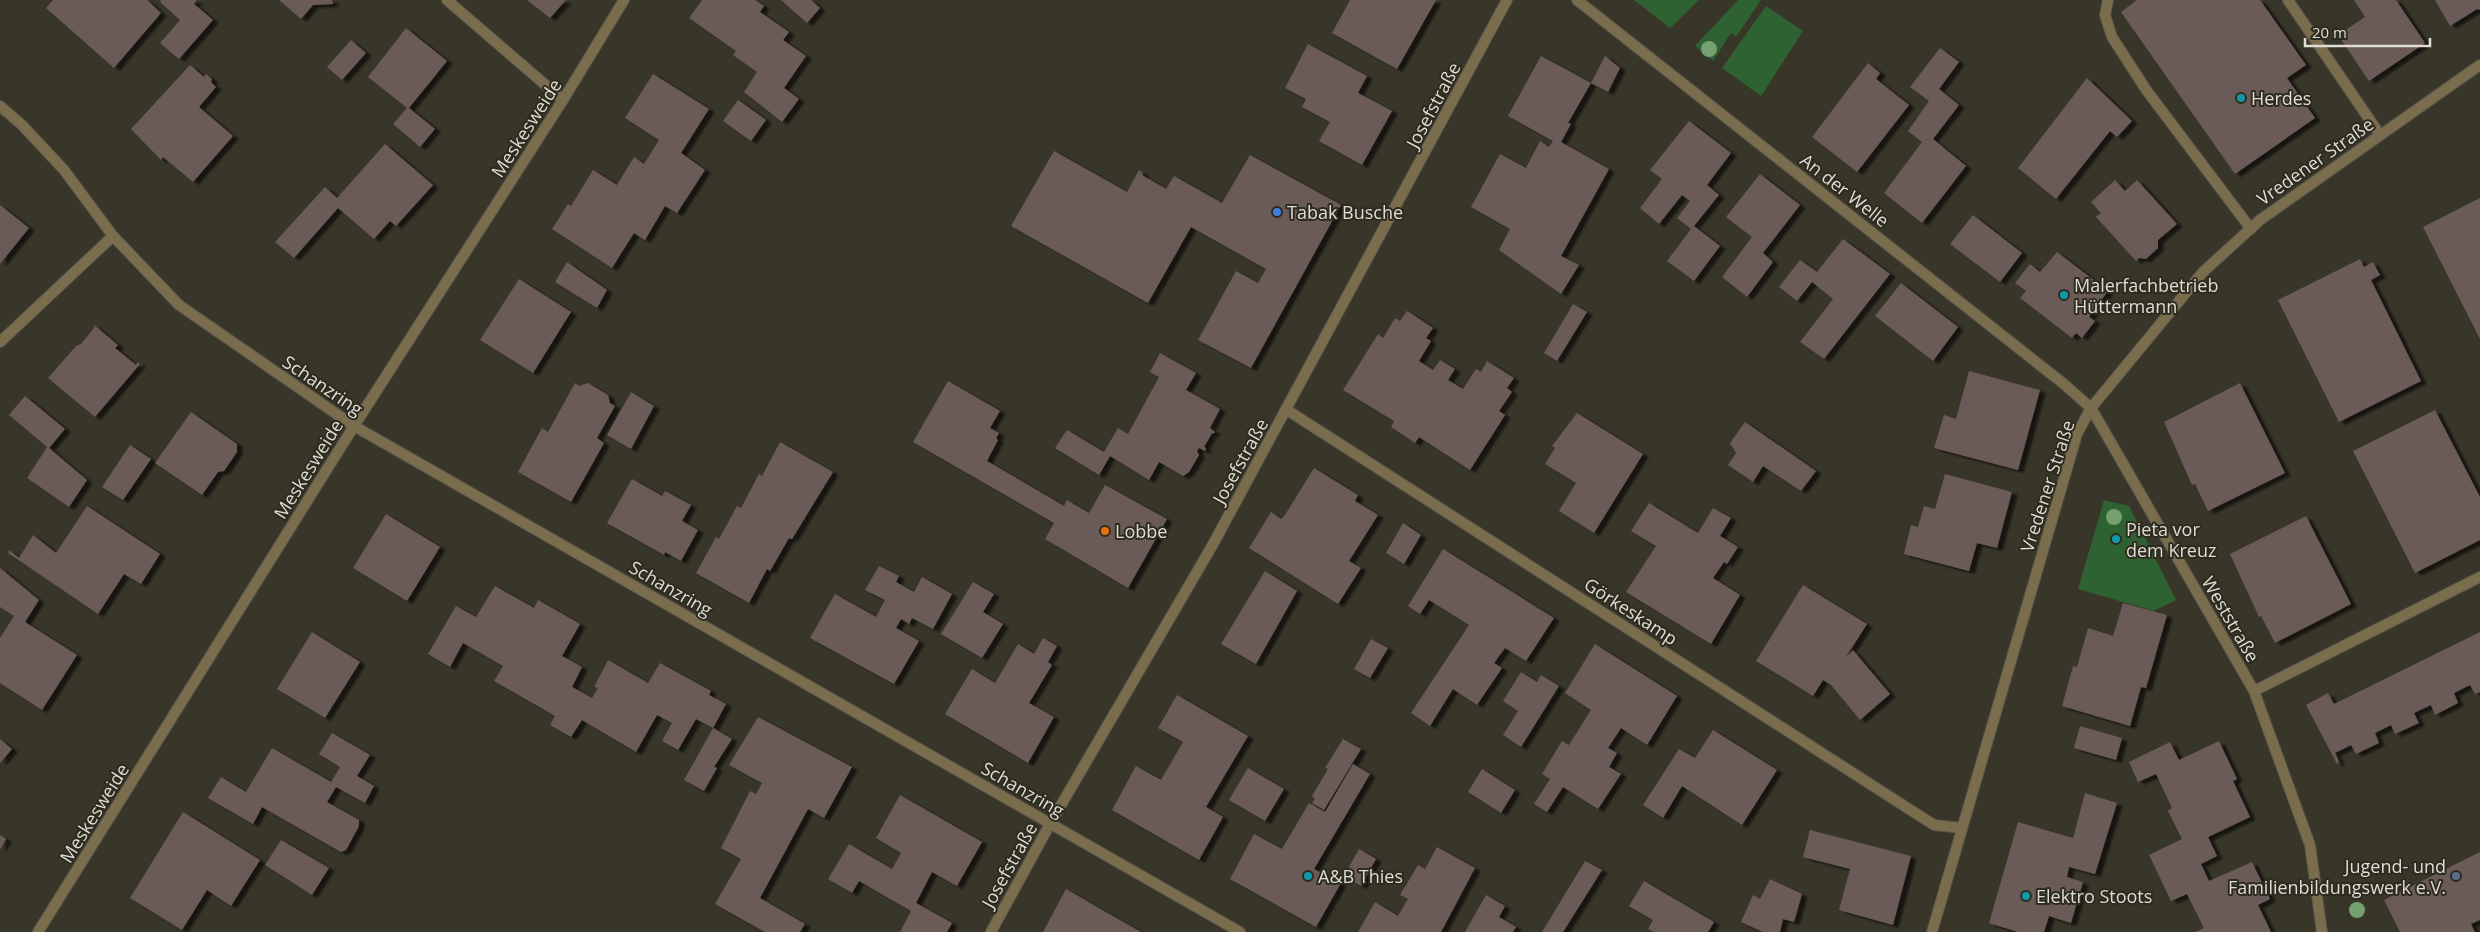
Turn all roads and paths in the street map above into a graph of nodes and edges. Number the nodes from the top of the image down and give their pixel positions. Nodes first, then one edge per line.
1 (447, 0) edge
2 (624, 0) edge
3 (1507, 0) edge
4 (1577, 0) edge
5 (2108, 0) edge
6 (2288, 0) edge
7 (2480, 65) edge
8 (563, 100) junction
9 (0, 106) edge
10 (2380, 135) junction
11 (2250, 229) junction
12 (112, 236) junction
13 (0, 342) edge
14 (2091, 408) junction
15 (1287, 410) junction
16 (354, 426) junction
17 (2480, 578) edge
18 (2254, 691) junction
19 (1050, 824) junction
20 (1962, 828) junction
21 (38, 932) edge
22 (991, 932) edge
23 (1240, 932) edge
24 (1932, 932) edge
25 (2322, 932) edge

1 - 8 street
2 - 8 street, Meskesweide
3 - 15 street, Josefstraße
4 - 14 street, An der Welle
5 - 11 street
6 - 10 street
7 - 10 street, Vredener Straße
8 - 16 street, Meskesweide
9 - 12 street, Schanzring
10 - 11 street, Vredener Straße
11 - 14 street, Vredener Straße
12 - 13 street
12 - 16 street, Schanzring
14 - 18 street, Weststraße
14 - 20 street, Vredener Straße
15 - 19 street, Josefstraße
15 - 20 street, Görkeskamp
16 - 19 street, Schanzring
16 - 21 street, Meskesweide
17 - 18 street
18 - 25 street, Weststraße
19 - 22 street, Josefstraße
19 - 23 street, Schanzring
20 - 24 street, Vredener Straße

